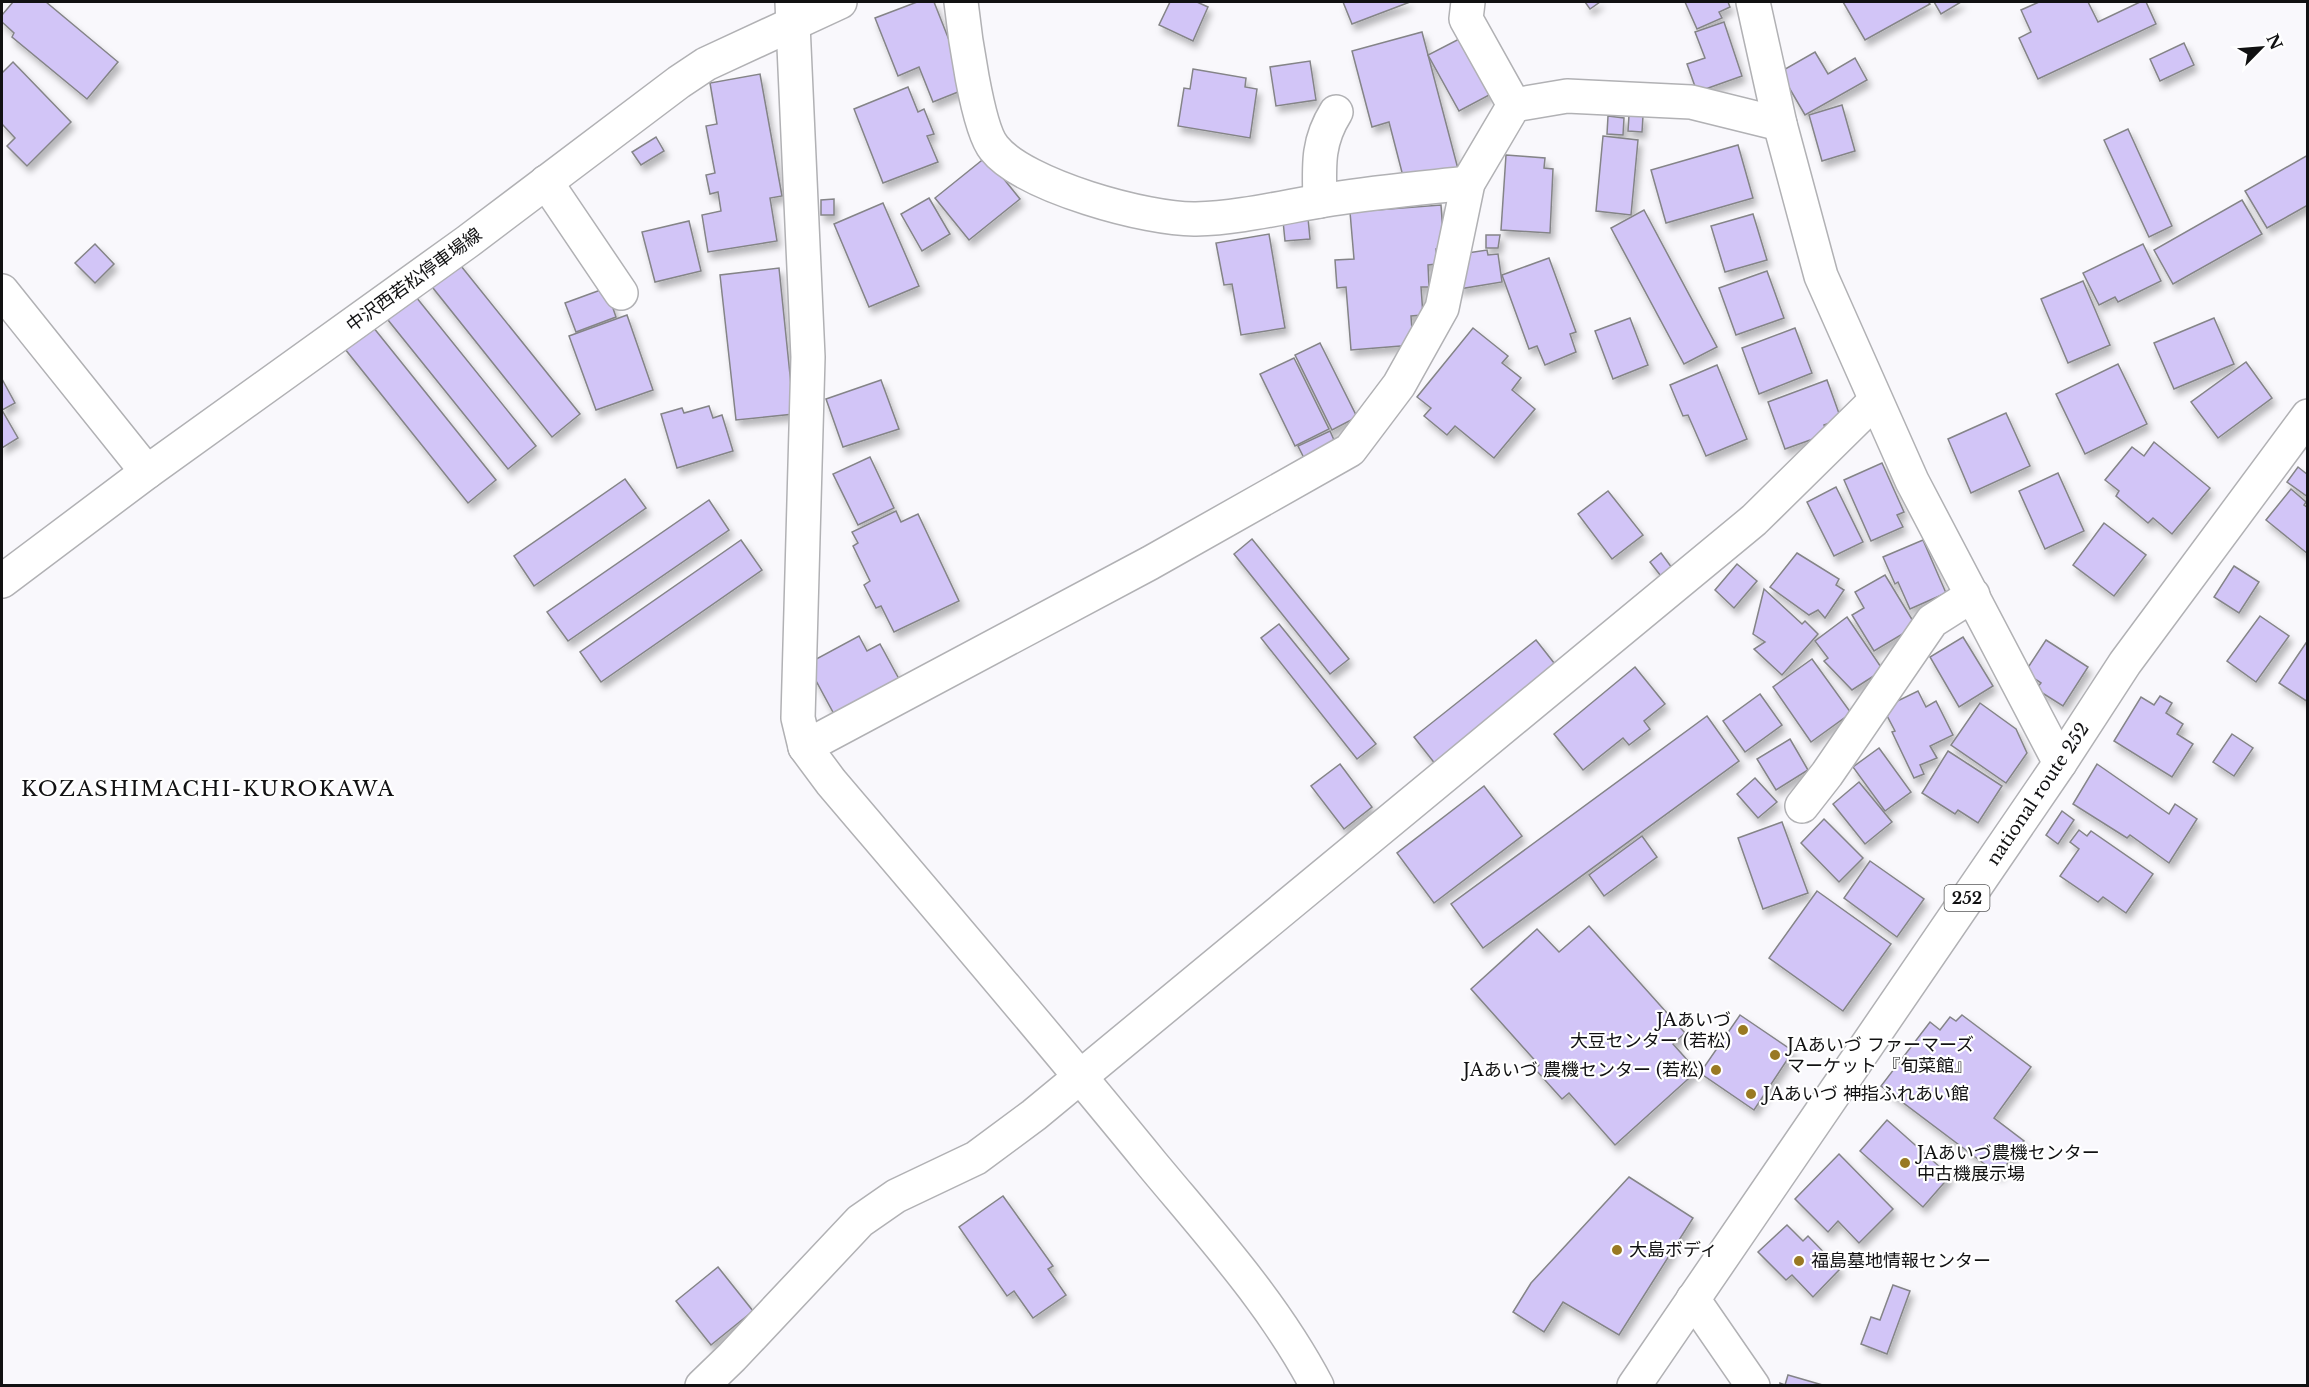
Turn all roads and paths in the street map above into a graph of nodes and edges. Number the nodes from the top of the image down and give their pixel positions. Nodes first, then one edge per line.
1 (840, 2) edge
2 (961, 2) edge
3 (1468, 2) edge
4 (1753, 2) edge
5 (792, 12) edge
6 (1514, 105) junction
7 (1336, 112) dead end
8 (1780, 124) junction
9 (546, 182) junction
10 (1468, 183) junction
11 (1320, 201) junction
12 (2, 291) edge
13 (621, 293) dead end
14 (1875, 400) junction
15 (2307, 416) edge
16 (147, 472) junction
17 (2, 581) edge
18 (1973, 595) junction
19 (806, 747) junction
20 (2060, 763) junction
21 (1802, 806) dead end
22 (1081, 1077) junction
23 (1693, 1299) junction
24 (702, 1386) edge
25 (1317, 1386) edge
26 (1634, 1386) edge
27 (1753, 1386) edge

1 - 5 main road, 中沢西若松停車場線
2 - 11 main road
3 - 6 main road
4 - 8 main road
5 - 9 main road, 中沢西若松停車場線
5 - 19 main road
6 - 8 main road
6 - 10 main road
7 - 11 main road
8 - 14 main road
9 - 13 main road
9 - 16 main road, 中沢西若松停車場線
10 - 11 main road
10 - 19 main road
12 - 16 main road
14 - 18 main road
14 - 22 main road
15 - 20 main road, national route 252 / 252
16 - 17 main road, 中沢西若松停車場線
18 - 20 main road
18 - 21 main road
19 - 22 main road
20 - 23 main road, national route 252 / 252
22 - 24 main road
22 - 25 main road
23 - 26 main road, national route 252 / 252
23 - 27 main road

